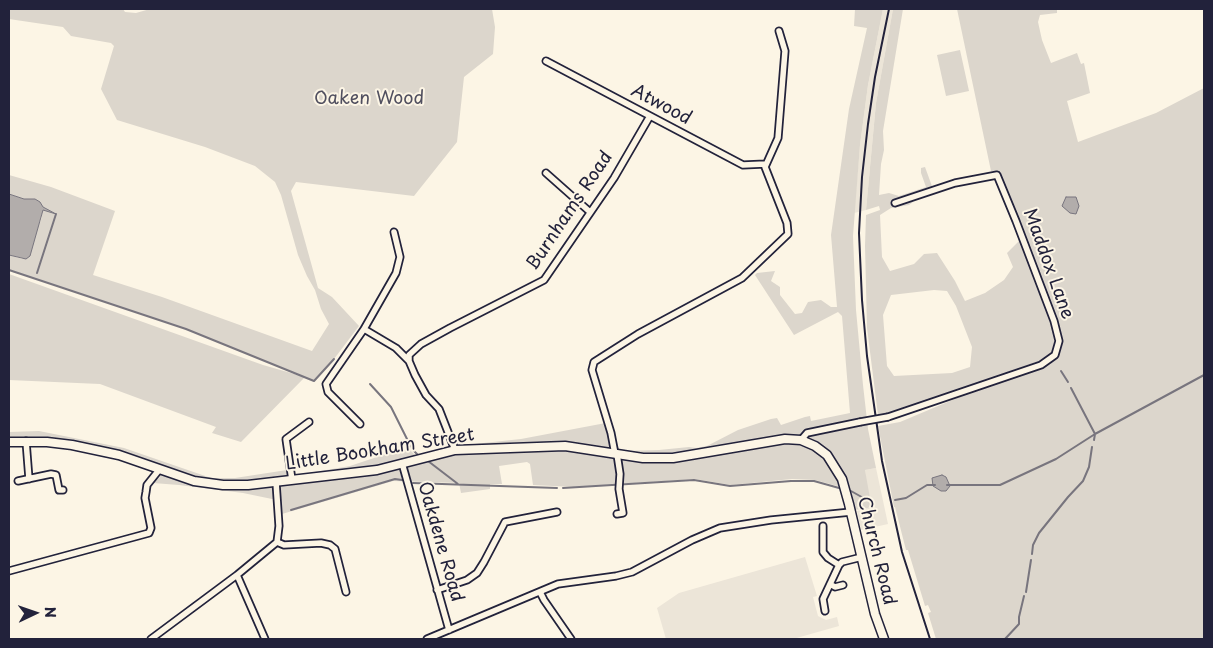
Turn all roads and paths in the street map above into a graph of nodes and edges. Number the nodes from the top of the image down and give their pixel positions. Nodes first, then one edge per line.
1 (779, 31) dead end
2 (546, 61) dead end
3 (650, 116) junction
4 (765, 164) junction
5 (546, 173) dead end
6 (895, 203) dead end
7 (590, 212) junction
8 (394, 232) dead end
9 (364, 329) junction
10 (408, 361) junction
11 (309, 422) dead end
12 (360, 424) dead end
13 (801, 440) junction
14 (26, 441) junction
15 (9, 442) edge
16 (455, 450) junction
17 (616, 454) junction
18 (402, 462) junction
19 (159, 470) junction
20 (837, 470) joint
21 (29, 479) junction
22 (18, 480) dead end
23 (292, 480) junction
24 (276, 482) junction
25 (64, 490) dead end
26 (557, 512) dead end
27 (851, 512) junction
28 (617, 514) dead end
29 (822, 526) dead end
30 (277, 542) junction
31 (862, 557) junction
32 (839, 565) junction
33 (9, 571) edge
34 (237, 576) junction
35 (830, 584) junction
36 (843, 585) dead end
37 (437, 590) junction
38 (346, 592) dead end
39 (540, 592) junction
40 (826, 611) dead end
41 (449, 630) junction
42 (151, 639) edge
43 (265, 639) edge
44 (426, 639) edge
45 (571, 639) edge
46 (884, 639) edge

1 - 4 street
2 - 3 street, Atwood
3 - 4 street, Atwood
3 - 7 street, Burnhams Road
4 - 17 street
5 - 7 street
6 - 13 street, Maddox Lane, bridge
7 - 10 street, Burnhams Road
8 - 9 street
9 - 10 street
9 - 12 street
10 - 16 street
11 - 23 street
13 - 17 street, Little Bookham Street
13 - 20 street, Little Bookham Street
14 - 15 street, Little Bookham Street
14 - 19 street, Little Bookham Street
14 - 21 street
16 - 17 street, Little Bookham Street
16 - 18 street, Little Bookham Street
17 - 28 street
18 - 23 street, Little Bookham Street
18 - 37 street, Oakdene Road
19 - 24 street, Little Bookham Street
19 - 33 street
20 - 27 street, Church Road
21 - 22 street
21 - 25 street
23 - 24 street, Little Bookham Street
24 - 30 street
26 - 37 street
27 - 31 street, Church Road
27 - 39 street
29 - 32 street
30 - 34 street
30 - 38 street
31 - 32 street
31 - 46 street, Church Road
32 - 35 street
34 - 42 street
34 - 43 street
35 - 36 street
35 - 40 street
37 - 41 street, Oakdene Road
39 - 41 street
39 - 45 street
41 - 44 street

